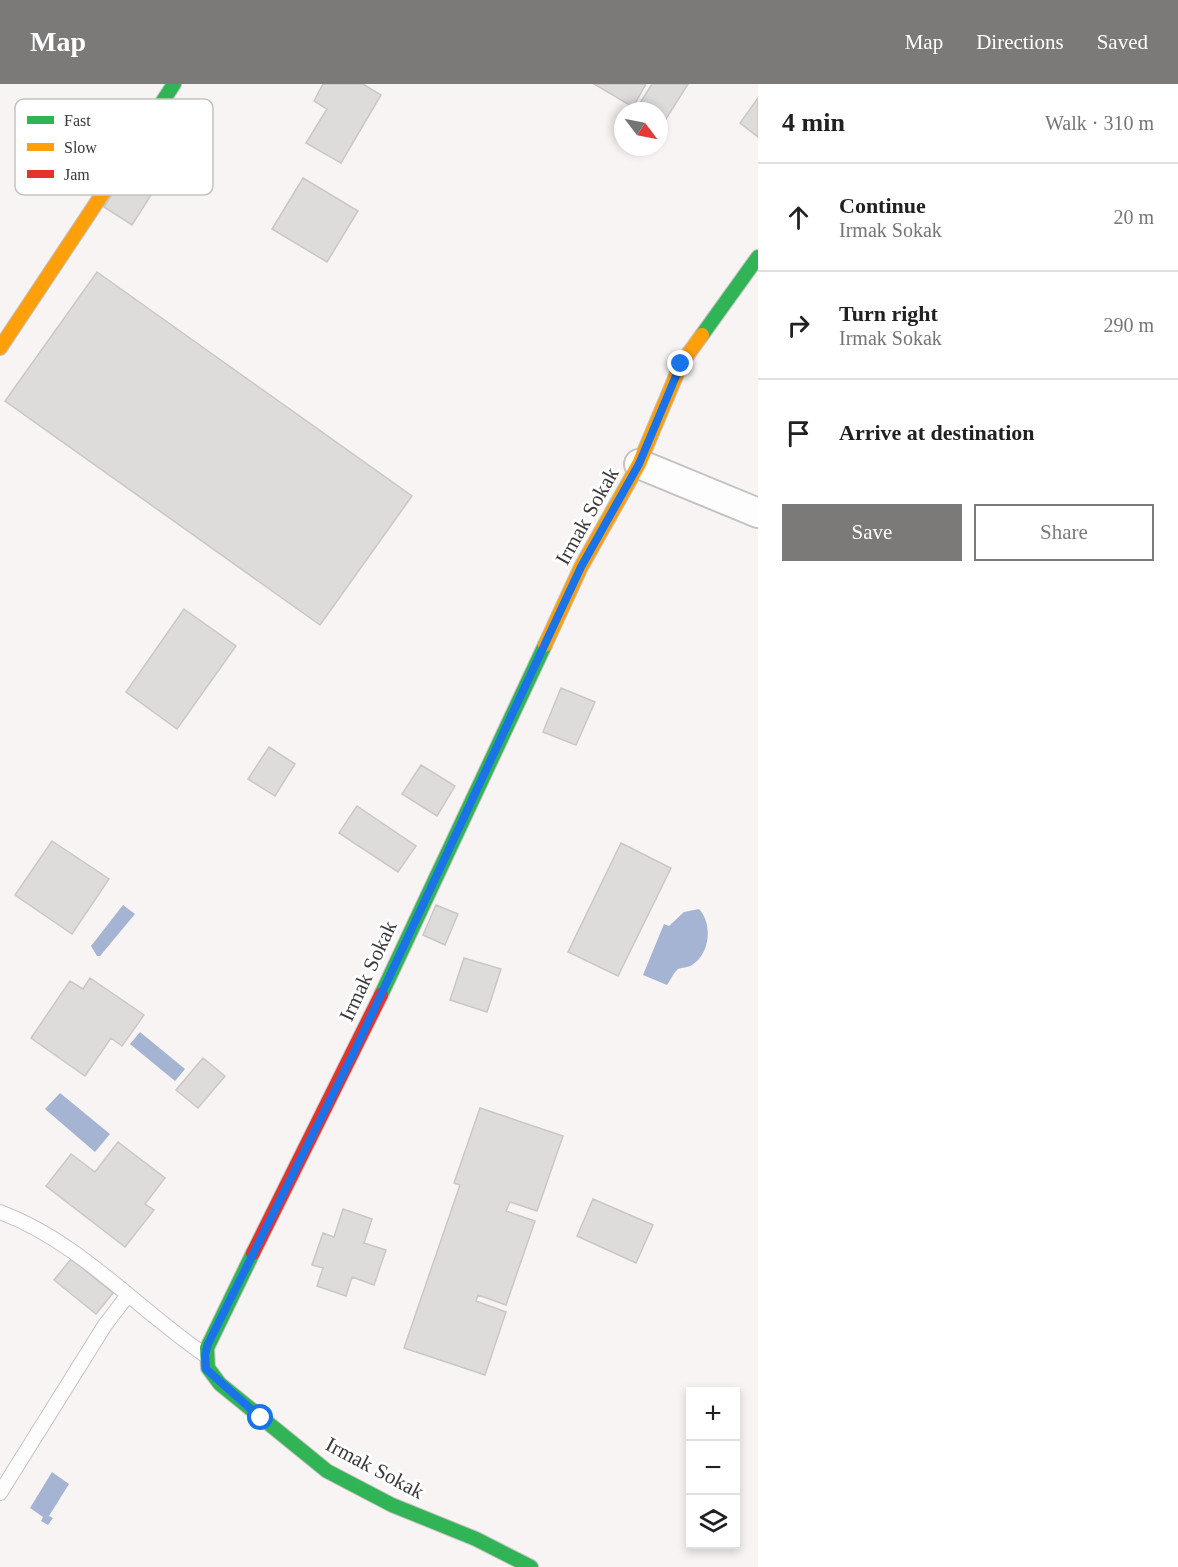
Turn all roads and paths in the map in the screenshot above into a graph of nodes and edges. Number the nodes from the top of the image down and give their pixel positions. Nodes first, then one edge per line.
1 (174, 84) edge
2 (164, 99) edge
3 (102, 195) edge
4 (758, 257) edge
5 (0, 348) edge
6 (639, 464) junction
7 (758, 513) edge
8 (0, 1212) edge
9 (128, 1295) junction
10 (205, 1355) junction
11 (0, 1493) edge
12 (531, 1567) edge

1 - 2 street
3 - 5 street
4 - 6 street, Irmak Sokak
6 - 7 street
6 - 10 street, Irmak Sokak
8 - 9 lane
9 - 10 lane
9 - 11 lane
10 - 12 street, Irmak Sokak

